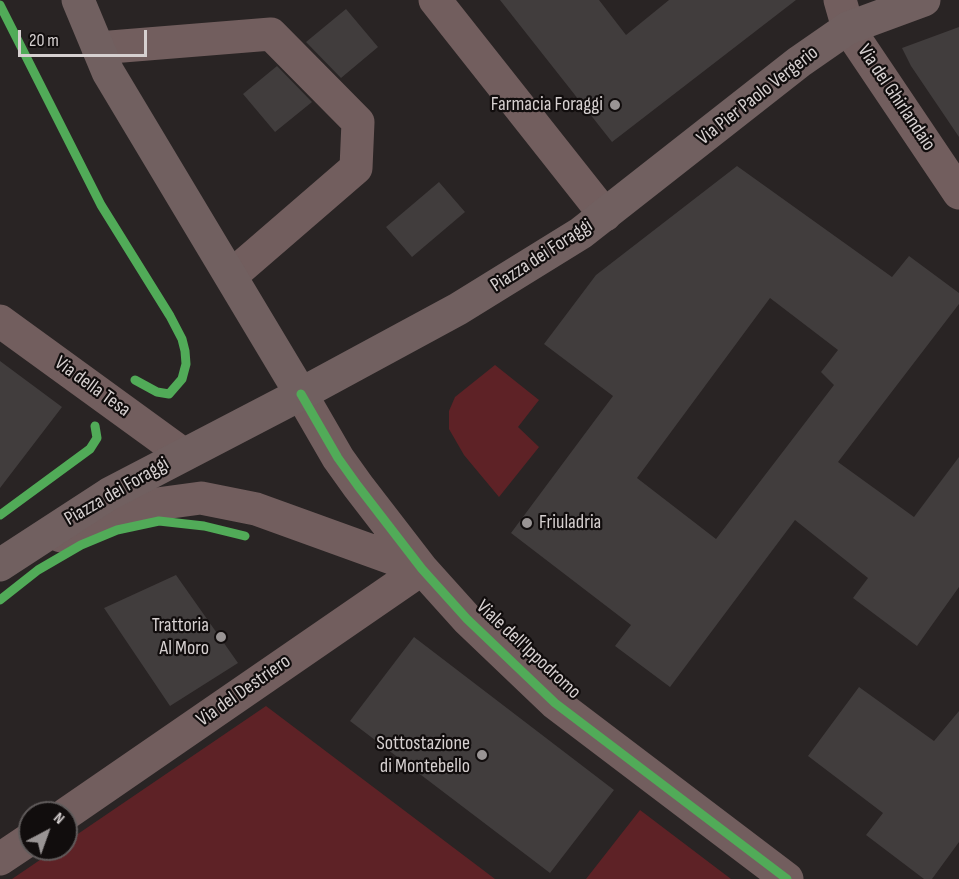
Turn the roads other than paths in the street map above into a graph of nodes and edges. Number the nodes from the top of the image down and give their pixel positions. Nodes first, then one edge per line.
1 (78, 0) edge
2 (435, 0) edge
3 (924, 0) edge
4 (844, 14) edge
5 (98, 48) junction
6 (959, 193) edge
7 (605, 215) junction
8 (231, 276) junction
9 (0, 321) edge
10 (301, 394) junction
11 (183, 454) junction
12 (0, 566) edge
13 (423, 568) junction
14 (78, 806) edge
15 (18, 846) edge
16 (0, 859) edge
17 (786, 879) edge

1 - 5 main road
2 - 7 street, Piazza dei Foraggi
3 - 4 main road, Via Pier Paolo Vergerio
4 - 6 street, Via del Ghirlandaio
4 - 7 main road, Via Pier Paolo Vergerio
5 - 8 main road
5 - 8 street
7 - 10 main road, Piazza dei Foraggi
8 - 10 main road
9 - 11 street, Via della Tesa
10 - 11 main road, Piazza dei Foraggi
10 - 13 street, Viale dell'Ippodromo
11 - 12 main road, Piazza dei Foraggi
12 - 13 street
13 - 14 street, Via del Destriero
13 - 17 street, Viale dell'Ippodromo
15 - 16 street

